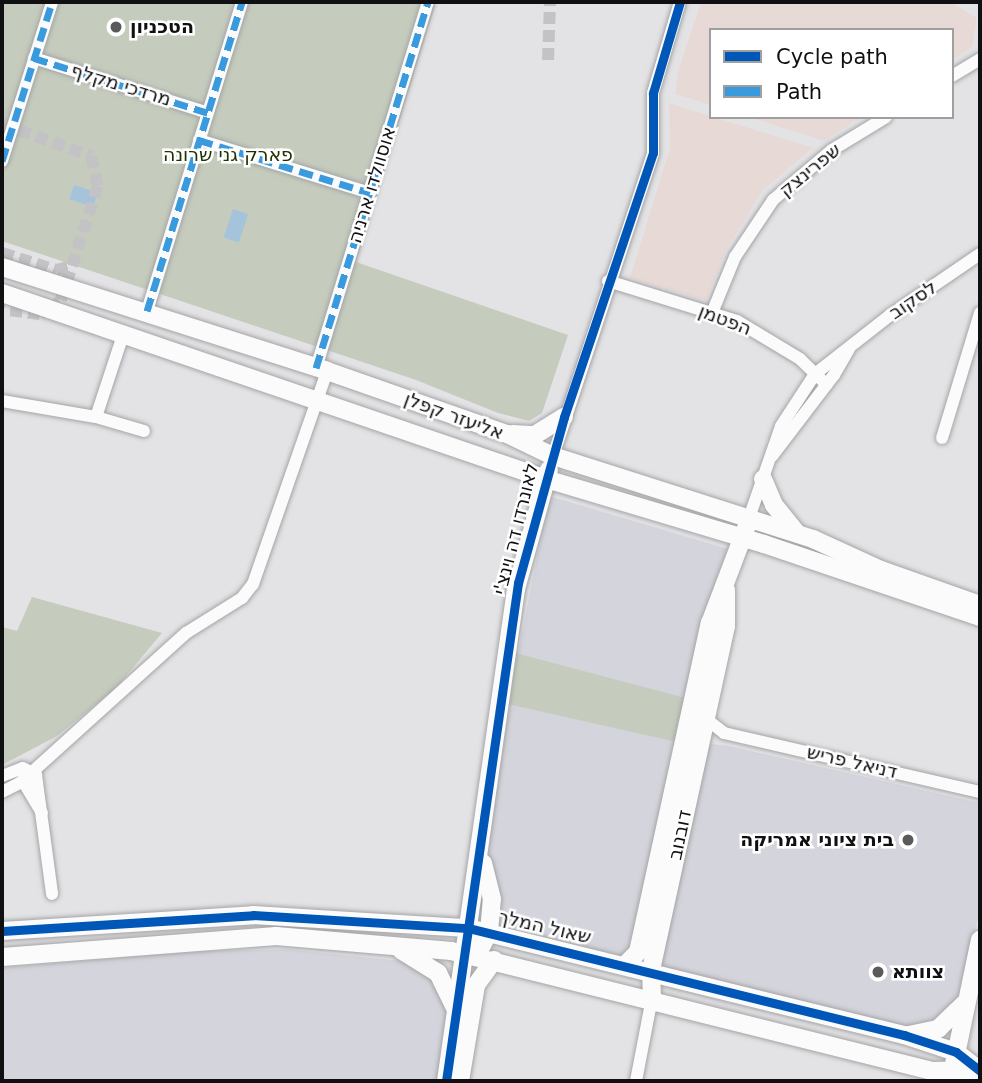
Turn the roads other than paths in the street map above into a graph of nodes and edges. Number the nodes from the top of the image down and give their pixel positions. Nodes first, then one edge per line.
1 (52, 2) edge
2 (242, 2) edge
3 (680, 2) edge
4 (425, 3) edge
5 (34, 58) junction
6 (980, 59) edge
7 (954, 75) edge
8 (208, 113) junction
9 (883, 119) edge
10 (200, 140) junction
11 (2, 161) edge
12 (370, 193) junction
13 (980, 254) edge
14 (2, 267) edge
15 (608, 281) junction
16 (2, 293) edge
17 (146, 311) junction
18 (712, 313) junction
19 (980, 313) edge
20 (123, 335) junction
21 (849, 348) junction
22 (321, 369) junction
23 (815, 374) junction
24 (827, 385) junction
25 (2, 401) edge
26 (317, 401) junction
27 (96, 417) junction
28 (564, 417) junction
29 (144, 432) dead end
30 (507, 434) junction
31 (942, 438) dead end
32 (553, 456) junction
33 (771, 456) junction
34 (546, 479) junction
35 (763, 479) junction
36 (749, 517) junction
37 (798, 534) junction
38 (743, 538) junction
39 (726, 589) junction
40 (980, 605) edge
41 (980, 617) edge
42 (707, 712) junction
43 (724, 733) junction
44 (699, 749) junction
45 (31, 770) junction
46 (2, 776) edge
47 (2, 792) edge
48 (980, 792) edge
49 (482, 856) junction
50 (52, 894) dead end
51 (2, 925) edge
52 (50, 926) junction
53 (468, 928) junction
54 (2, 931) edge
55 (489, 932) junction
56 (356, 940) junction
57 (980, 940) edge
58 (465, 953) junction
59 (2, 957) edge
60 (494, 960) junction
61 (626, 964) junction
62 (651, 970) junction
63 (652, 999) junction
64 (966, 1001) junction
65 (456, 1011) junction
66 (904, 1035) junction
67 (956, 1052) junction
68 (979, 1071) edge
69 (952, 1077) edge
70 (446, 1081) edge
71 (460, 1081) edge
72 (636, 1081) edge

1 - 5 street
2 - 8 street
3 - 15 street, לאונרדו דה וינצ'י
4 - 12 street, אוסוולדו ארניה
5 - 8 street, מרדכי מקלף
5 - 11 street
6 - 7 street
8 - 10 street
9 - 18 street, שפרינצק
10 - 12 street
10 - 17 street
12 - 22 street, אוסוולדו ארניה
13 - 21 street, לסקוב
14 - 17 street, אליעזר קפלן
15 - 18 street, הפטמן
15 - 28 street, לאונרדו דה וינצ'י
16 - 20 street, אליעזר קפלן
17 - 22 street, אליעזר קפלן
18 - 23 street, הפטמן
19 - 31 street
20 - 26 street, אליעזר קפלן
20 - 27 street
21 - 23 street, לסקוב
21 - 24 street, לסקוב
22 - 26 street, אוסוולדו ארניה
22 - 30 street, אליעזר קפלן
23 - 24 street, הפטמן
23 - 33 street, לסקוב
24 - 33 street, לסקוב
25 - 27 street
26 - 34 street, אליעזר קפלן
26 - 45 street, אוסוולדו ארניה
27 - 29 street
28 - 30 street
28 - 32 street, לאונרדו דה וינצ'י
30 - 32 street, אליעזר קפלן
32 - 34 street, לאונרדו דה וינצ'י
32 - 36 street, אליעזר קפלן
33 - 35 street, לסקוב
34 - 38 street, אליעזר קפלן
34 - 49 street, לאונרדו דה וינצ'י
35 - 36 street, לסקוב
35 - 37 street
36 - 37 street, אליעזר קפלן
36 - 38 street, דובנוב
37 - 40 street, אליעזר קפלן
38 - 39 street, דובנוב
38 - 41 street, אליעזר קפלן
39 - 42 street, דובנוב
39 - 61 street, דובנוב
42 - 43 street
42 - 44 street, דובנוב
43 - 44 street
43 - 48 street, דניאל פריש
44 - 62 street, דובנוב
45 - 46 street
45 - 47 street, אוסוולדו ארניה
45 - 50 street
49 - 53 street, לאונרדו דה וינצ'י
49 - 55 street
51 - 52 street
52 - 53 street, שאול המלך
52 - 54 street, שאול המלך
53 - 55 street, שאול המלך
53 - 58 street, לאונרדו דה וינצ'י
55 - 58 street
55 - 61 street, שאול המלך
56 - 58 street
56 - 59 street
56 - 65 street
57 - 64 street
58 - 60 street
58 - 65 street, לאונרדו דה וינצ'י
60 - 63 street
60 - 71 street
61 - 62 street, שאול המלך
62 - 63 street, דובנוב
62 - 66 street, שאול המלך
63 - 69 street
63 - 72 street, דובנוב
64 - 66 street
64 - 67 street
65 - 70 street, לאונרדו דה וינצ'י
66 - 67 street, שאול המלך
67 - 68 street, שאול המלך
67 - 69 street
68 - 69 street

